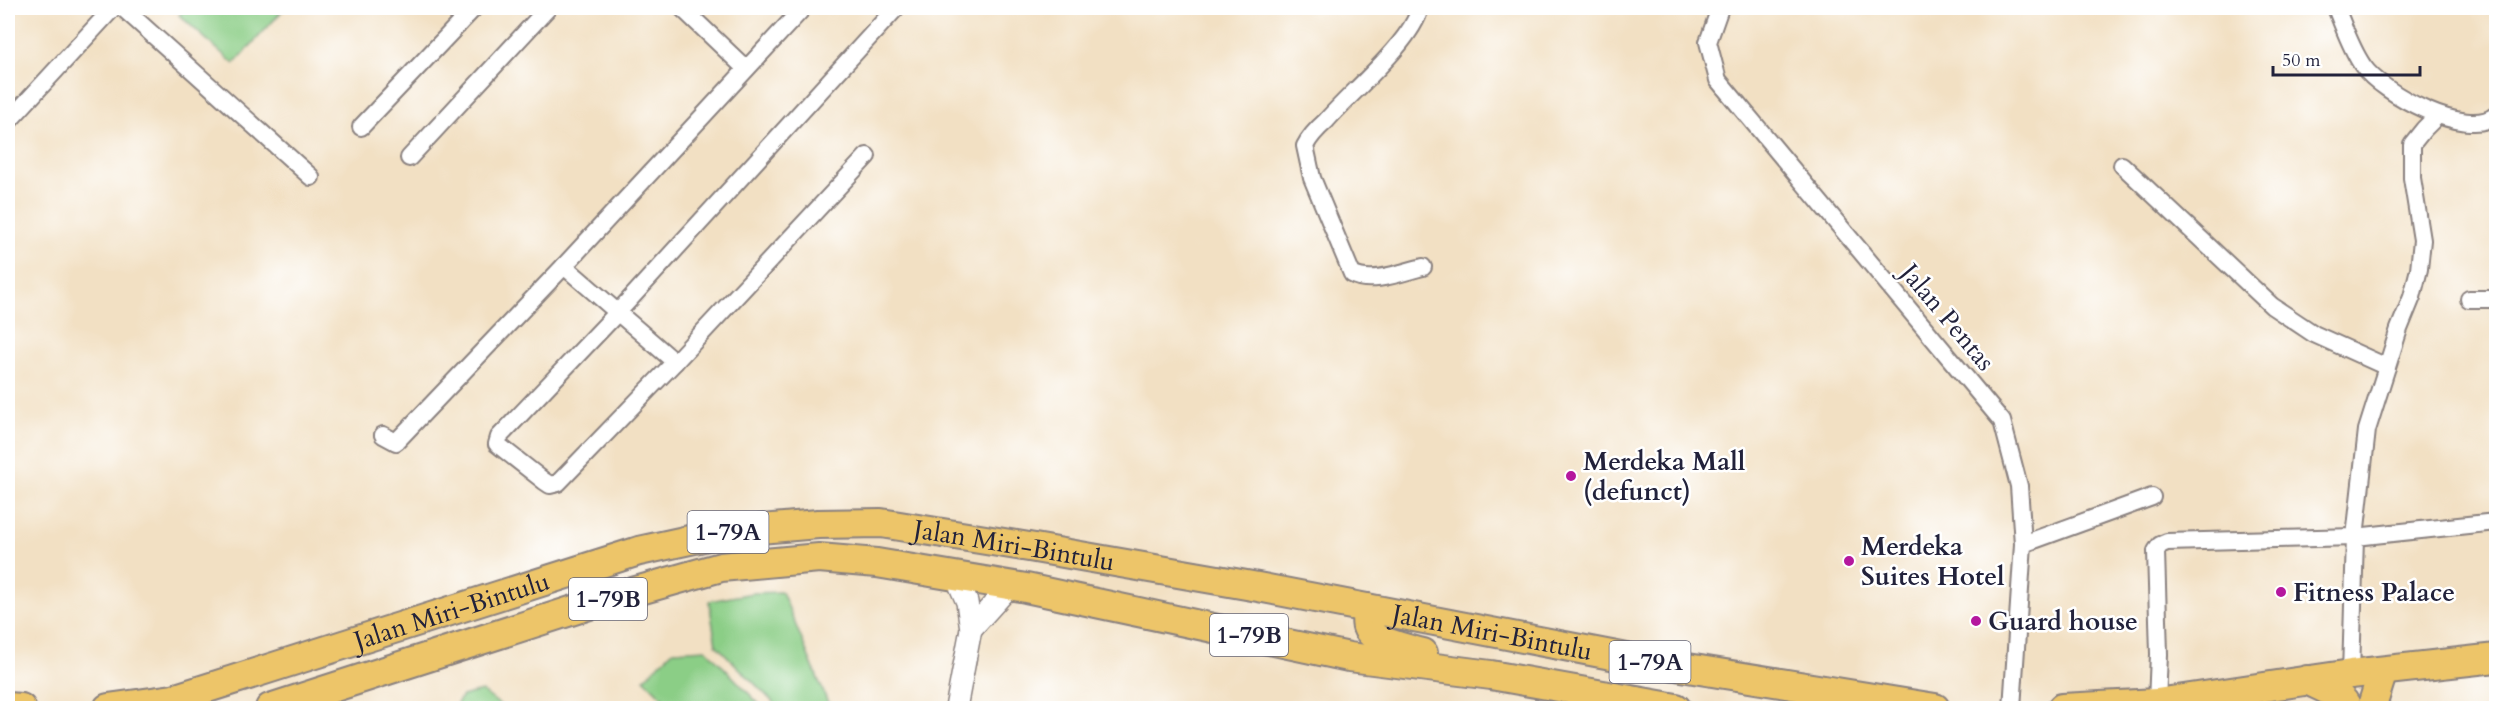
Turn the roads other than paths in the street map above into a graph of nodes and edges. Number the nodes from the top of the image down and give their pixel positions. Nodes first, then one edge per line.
1 (113, 8) edge
2 (123, 8) edge
3 (474, 8) edge
4 (548, 8) edge
5 (682, 8) edge
6 (803, 8) edge
7 (896, 8) edge
8 (1420, 8) edge
9 (1720, 8) edge
10 (2336, 8) edge
11 (746, 69) junction
12 (2437, 116) junction
13 (2496, 116) edge
14 (8, 122) edge
15 (361, 127) dead end
16 (867, 156) dead end
17 (409, 158) dead end
18 (2122, 165) dead end
19 (311, 177) dead end
20 (564, 266) junction
21 (1423, 267) dead end
22 (2469, 299) dead end
23 (2496, 299) edge
24 (619, 311) junction
25 (675, 362) junction
26 (2387, 367) junction
27 (383, 435) dead end
28 (2152, 497) dead end
29 (2496, 522) edge
30 (2355, 537) junction
31 (2023, 544) junction
32 (957, 577) junction
33 (1010, 586) junction
34 (1367, 608) junction
35 (971, 629) junction
36 (2496, 658) edge
37 (2383, 670) junction
38 (2351, 674) junction
39 (1491, 675) junction
40 (2307, 680) junction
41 (2157, 703) junction
42 (8, 708) edge
43 (21, 708) edge
44 (108, 708) edge
45 (270, 708) edge
46 (956, 708) edge
47 (1677, 708) edge
48 (1935, 708) edge
49 (2012, 708) edge
50 (2062, 708) edge
51 (2347, 708) edge
52 (2374, 708) edge

1 - 14 street
2 - 19 street
3 - 15 street
4 - 17 street
5 - 11 street
6 - 11 street
7 - 24 street
8 - 21 street
9 - 31 street, Jalan Pentas
10 - 12 street
11 - 20 street
12 - 13 street
12 - 26 street
16 - 25 street
18 - 26 street
20 - 24 street
20 - 27 street
22 - 23 street
24 - 25 street
24 - 25 street
26 - 30 street
28 - 31 street
29 - 30 street
30 - 38 street
30 - 41 street
31 - 49 street, Jalan Pentas
32 - 33 highway, Jalan Miri-Bintulu / 1-79B
32 - 35 street
32 - 45 highway, Jalan Miri-Bintulu / 1-79B
33 - 35 street
33 - 39 highway, Jalan Miri-Bintulu / 1-79B
34 - 39 highway
34 - 44 highway, Jalan Miri-Bintulu / 1-79A
34 - 48 highway, Jalan Miri-Bintulu / 1-79A
35 - 46 street
36 - 37 highway
37 - 38 highway
37 - 52 highway
38 - 40 highway
39 - 47 highway, Jalan Miri-Bintulu / 1-79B
40 - 41 highway
40 - 51 highway
41 - 50 highway
42 - 43 highway

